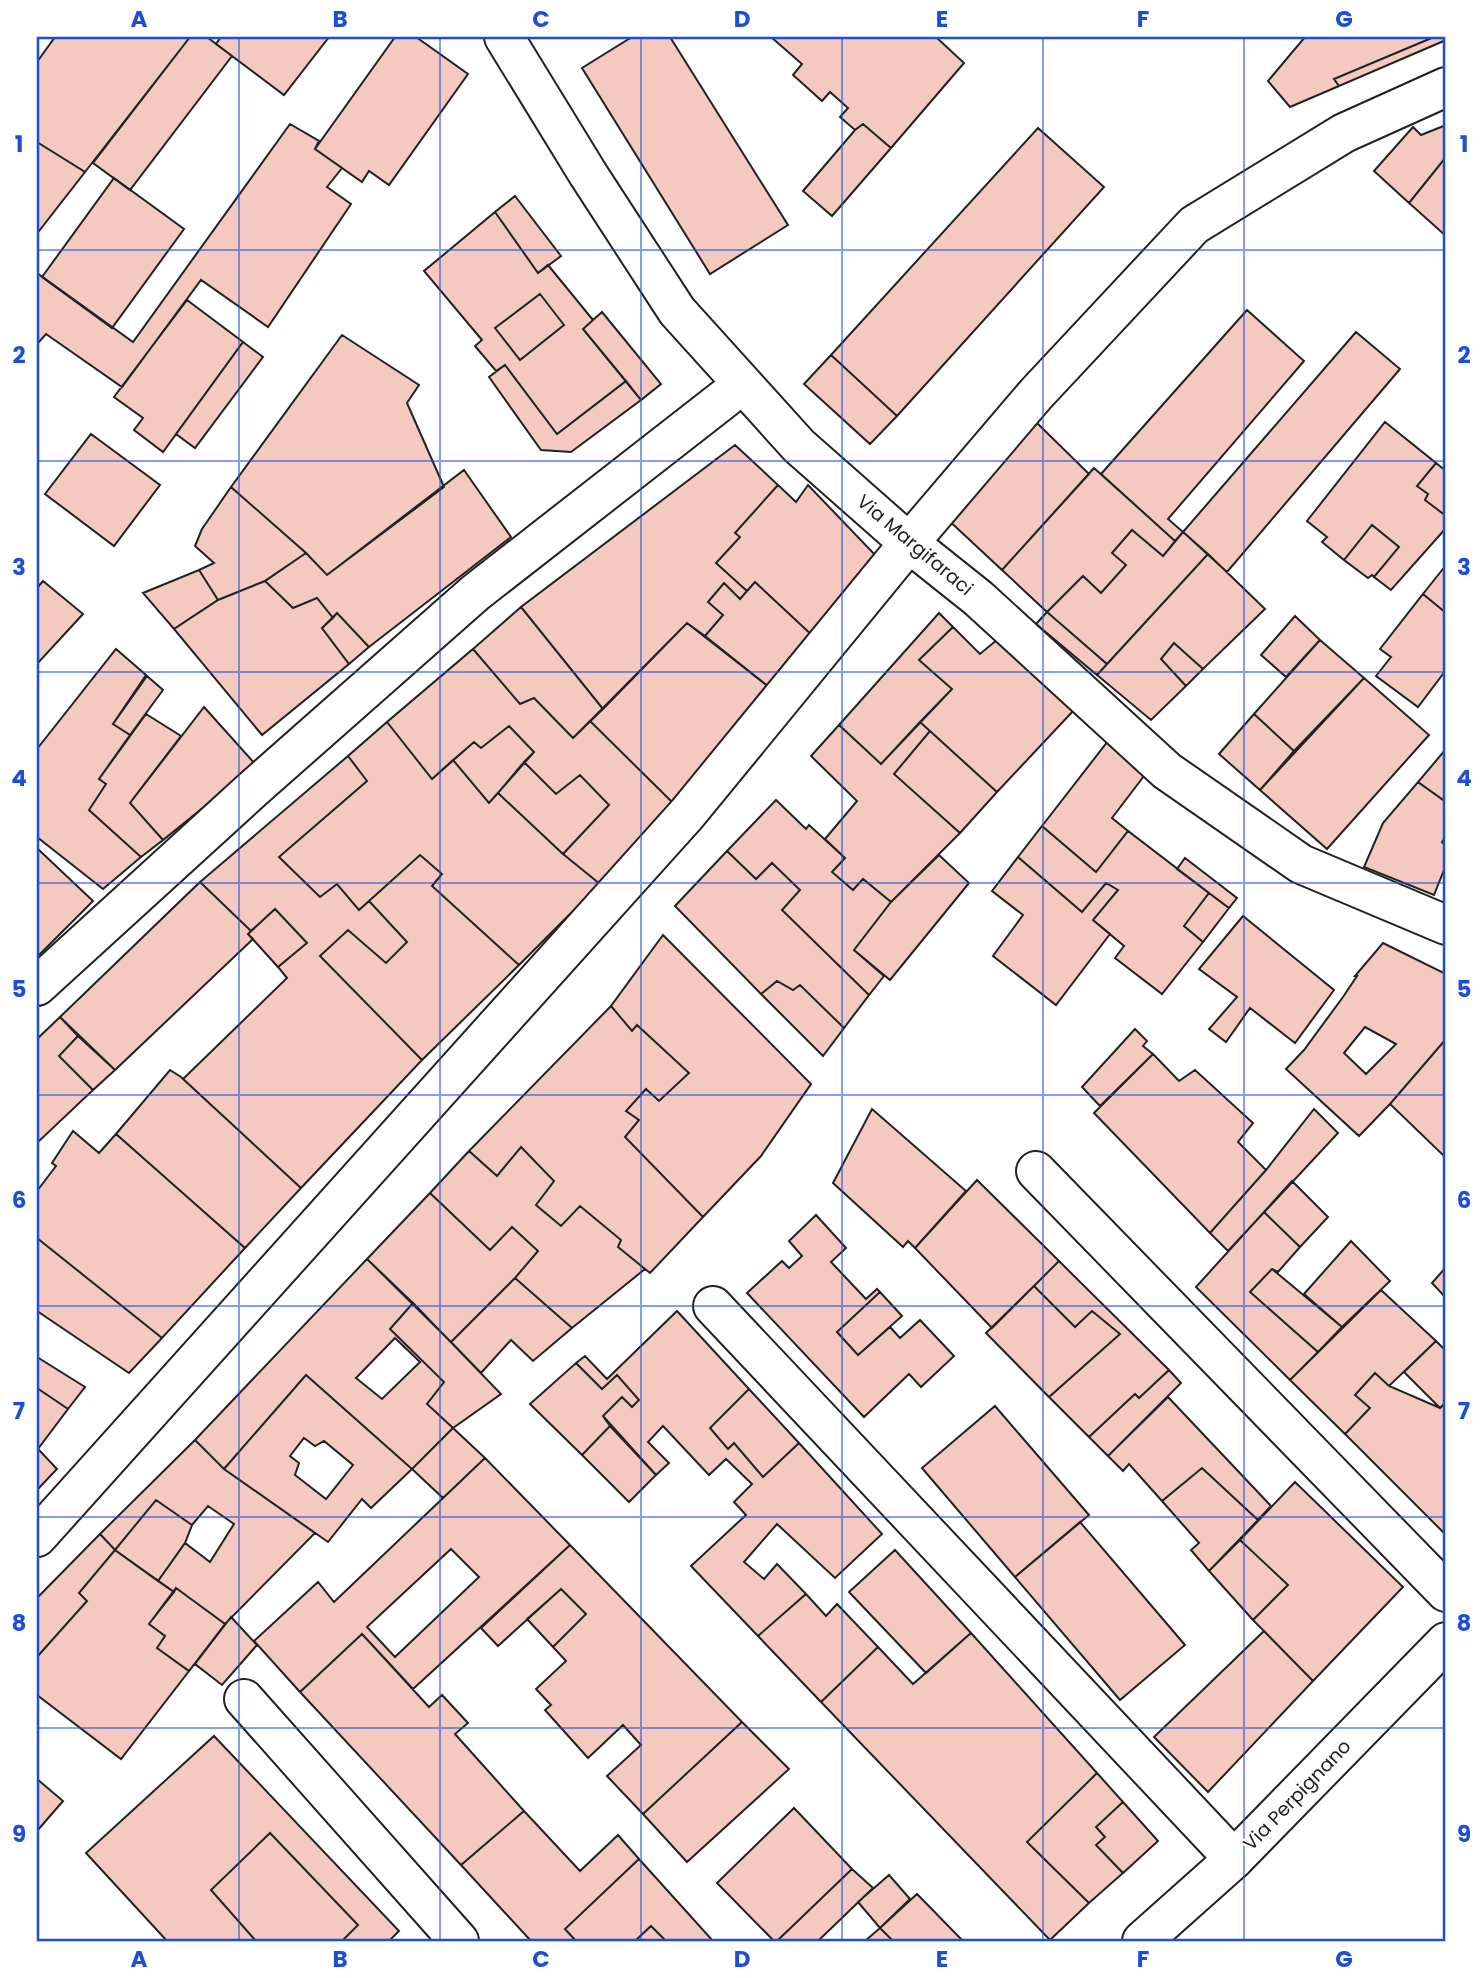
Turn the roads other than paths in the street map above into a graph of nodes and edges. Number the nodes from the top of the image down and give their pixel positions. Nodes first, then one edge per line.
1 (504, 37) edge
2 (1446, 87) edge
3 (743, 384) junction
4 (909, 543) junction
5 (1446, 925) edge
6 (37, 986) edge
7 (1036, 1171) dead end
8 (713, 1306) dead end
9 (37, 1537) edge
10 (1446, 1592) edge
11 (1446, 1642) edge
12 (244, 1699) dead end
13 (1234, 1859) junction
14 (459, 1941) edge
15 (1142, 1941) edge

1 - 3 street, Via Margifaraci
2 - 4 street
3 - 4 street, Via Margifaraci
3 - 6 street
4 - 5 street, Via Margifaraci
4 - 9 street
7 - 10 street
8 - 13 street
11 - 13 street, Via Perpignano
12 - 14 street
13 - 15 street, Via Perpignano

